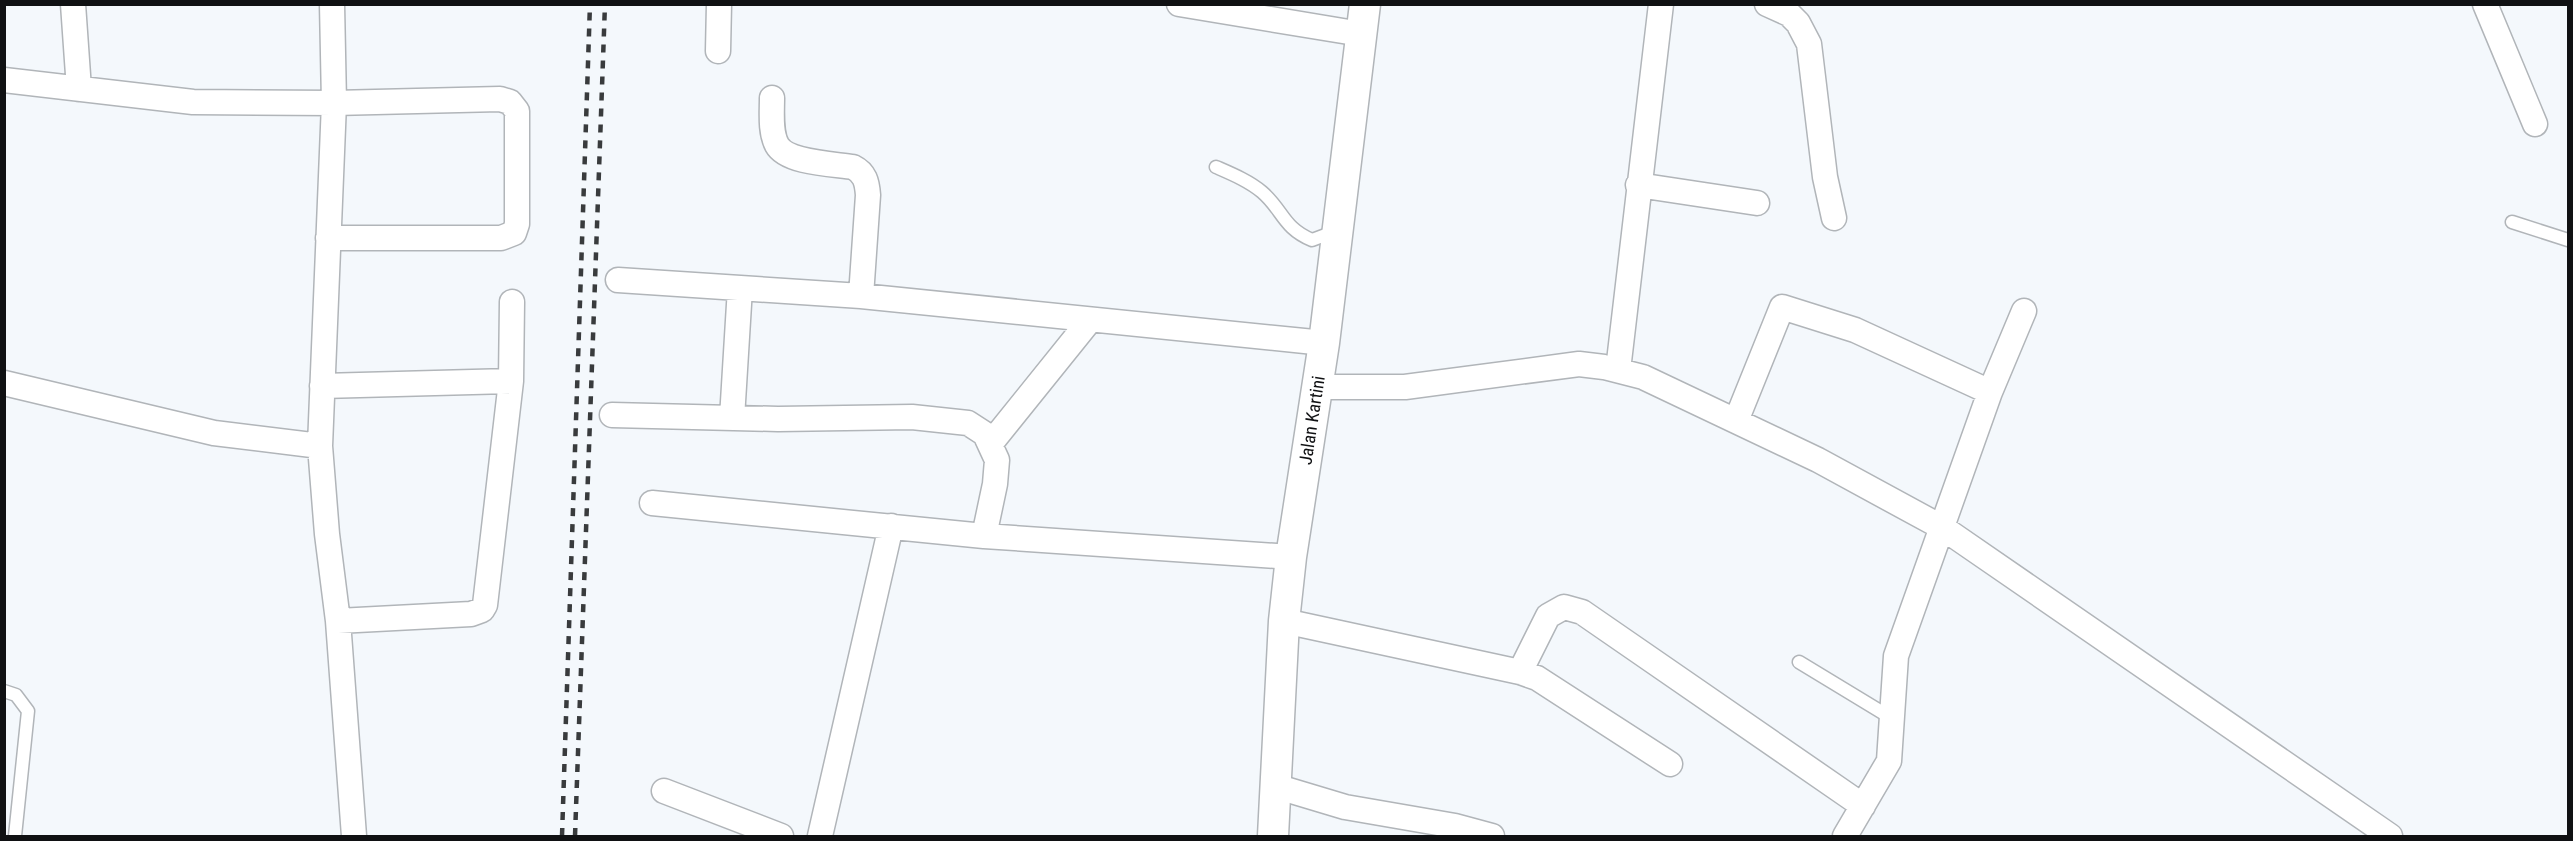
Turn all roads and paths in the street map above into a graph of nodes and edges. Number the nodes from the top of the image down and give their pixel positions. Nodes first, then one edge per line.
1 (73, 4) edge
2 (332, 4) edge
3 (719, 4) edge
4 (1179, 4) edge
5 (1365, 4) edge
6 (1661, 4) edge
7 (1767, 4) edge
8 (2485, 4) edge
9 (1361, 34) junction
10 (718, 51) dead end
11 (4, 80) edge
12 (79, 89) junction
13 (772, 98) dead end
14 (334, 103) junction
15 (2535, 124) dead end
16 (1216, 167) dead end
17 (1638, 184) junction
18 (1756, 203) dead end
19 (1834, 218) dead end
20 (2512, 222) dead end
21 (1337, 230) junction
22 (328, 238) junction
23 (2568, 240) edge
24 (618, 280) dead end
25 (740, 288) junction
26 (861, 296) junction
27 (512, 302) dead end
28 (2024, 312) dead end
29 (1090, 320) junction
30 (1324, 344) junction
31 (1618, 370) junction
32 (511, 381) junction
33 (4, 382) edge
34 (322, 386) junction
35 (1317, 387) junction
36 (1990, 392) junction
37 (612, 415) dead end
38 (732, 418) junction
39 (1737, 421) junction
40 (991, 443) junction
41 (320, 446) junction
42 (651, 503) dead end
43 (891, 526) junction
44 (1943, 528) junction
45 (984, 536) junction
46 (1291, 557) junction
47 (338, 621) junction
48 (1284, 621) junction
49 (1798, 663) dead end
50 (1520, 672) junction
51 (4, 691) edge
52 (1893, 719) junction
53 (1670, 764) dead end
54 (1275, 786) junction
55 (664, 791) dead end
56 (1863, 806) junction
57 (15, 837) edge
58 (354, 837) edge
59 (781, 837) edge
60 (820, 837) edge
61 (1273, 837) edge
62 (1492, 837) edge
63 (1845, 837) edge
64 (2390, 837) edge

1 - 12 street
2 - 14 street
3 - 10 street
4 - 9 street
5 - 9 street, Jalan Kartini
6 - 17 street
7 - 19 street
8 - 15 street
9 - 21 street, Jalan Kartini
11 - 12 street
12 - 14 street
13 - 26 street
14 - 22 street
14 - 22 street
16 - 21 lane
17 - 18 street
17 - 31 street
20 - 23 lane
21 - 30 street, Jalan Kartini
22 - 34 street
24 - 25 street
25 - 26 street
25 - 38 street
26 - 29 street
27 - 32 street
28 - 36 street
29 - 30 street
29 - 40 street
30 - 35 street, Jalan Kartini
31 - 35 street
31 - 39 street
32 - 34 street
32 - 47 street
33 - 41 street
34 - 41 street
35 - 46 street, Jalan Kartini
36 - 39 street
36 - 44 street
37 - 38 street
38 - 40 street
39 - 44 street
40 - 45 street
41 - 47 street
42 - 43 street
43 - 45 street
43 - 60 street
44 - 52 street
44 - 64 street
45 - 46 street
46 - 48 street, Jalan Kartini
47 - 58 street
48 - 50 street
48 - 54 street, Jalan Kartini
49 - 52 lane
50 - 53 street
50 - 56 street
51 - 57 lane
52 - 56 street
54 - 61 street, Jalan Kartini
54 - 62 street
55 - 59 street
56 - 63 street

